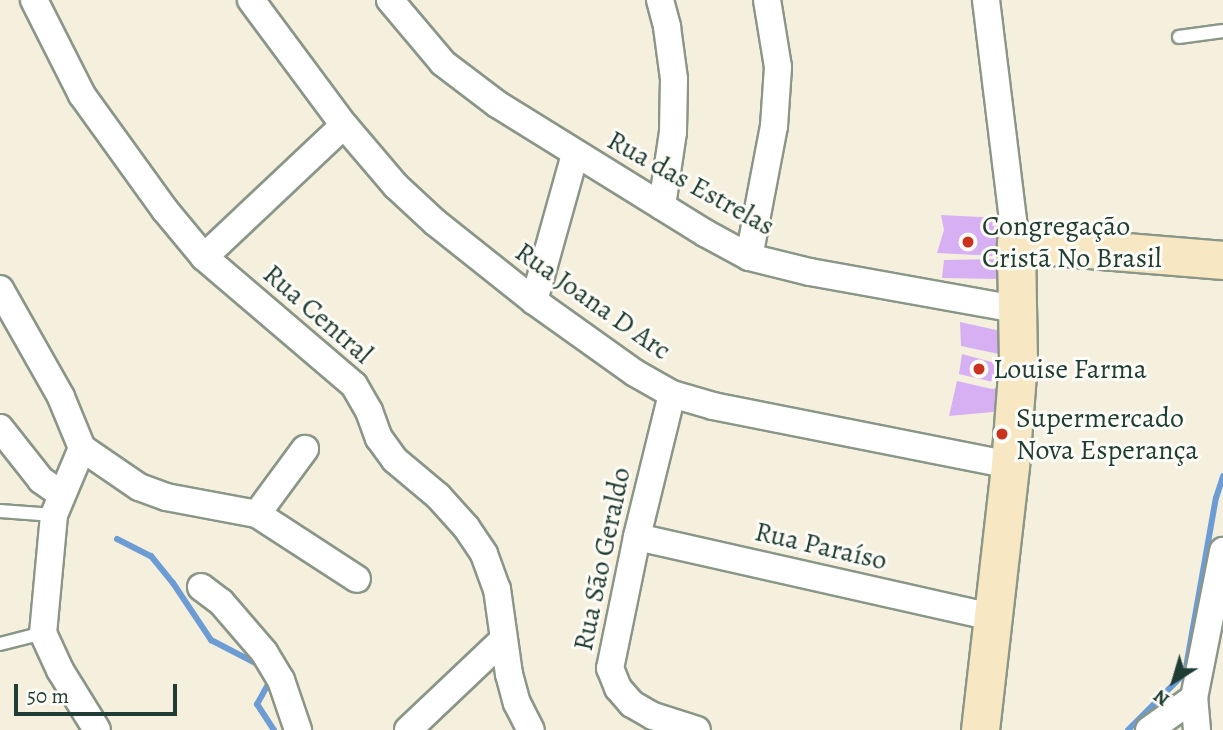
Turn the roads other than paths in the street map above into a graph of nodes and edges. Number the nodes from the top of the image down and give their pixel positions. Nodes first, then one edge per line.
1 (34, 0) edge
2 (251, 0) edge
3 (390, 0) edge
4 (660, 0) edge
5 (767, 0) edge
6 (986, 0) edge
7 (1223, 31) edge
8 (1179, 37) dead end
9 (344, 125) junction
10 (575, 154) junction
11 (662, 206) junction
12 (1016, 243) junction
13 (204, 257) junction
14 (750, 257) junction
15 (1223, 260) edge
16 (0, 289) edge
17 (534, 301) junction
18 (1016, 309) junction
19 (671, 394) junction
20 (0, 428) edge
21 (82, 448) junction
22 (305, 449) dead end
23 (1010, 465) junction
24 (58, 504) junction
25 (0, 511) edge
26 (257, 514) junction
27 (637, 537) junction
28 (1223, 551) edge
29 (357, 579) dead end
30 (201, 586) dead end
31 (992, 617) junction
32 (43, 633) junction
33 (503, 640) junction
34 (0, 644) edge
35 (1214, 645) edge
36 (1194, 698) junction
37 (97, 730) edge
38 (298, 730) edge
39 (408, 730) edge
40 (531, 730) edge
41 (697, 730) edge
42 (980, 730) edge
43 (1149, 730) edge
44 (1197, 730) edge

1 - 13 street, Rua Central
2 - 9 street, Rua Joana D Arc
3 - 10 street, Rua das Estrelas
4 - 11 street
5 - 14 street
6 - 12 street
7 - 8 lane
9 - 13 street
9 - 17 street, Rua Joana D Arc
10 - 11 street, Rua das Estrelas
10 - 17 street
11 - 14 street, Rua das Estrelas
12 - 15 street
12 - 18 street
13 - 33 street, Rua Central
14 - 18 street, Rua das Estrelas
16 - 21 street
17 - 19 street, Rua Joana D Arc
18 - 23 street
19 - 23 street, Rua Joana D Arc
19 - 27 street, Rua São Geraldo
20 - 24 street
21 - 24 street
21 - 26 street
22 - 26 street
23 - 31 street
24 - 25 lane
24 - 32 street
26 - 29 street
27 - 31 street, Rua Paraíso
27 - 41 street, Rua São Geraldo
28 - 35 street
30 - 38 street
31 - 42 street
32 - 34 lane
32 - 37 street
33 - 39 street
33 - 40 street, Rua Central
35 - 36 street
36 - 43 street
36 - 44 street

